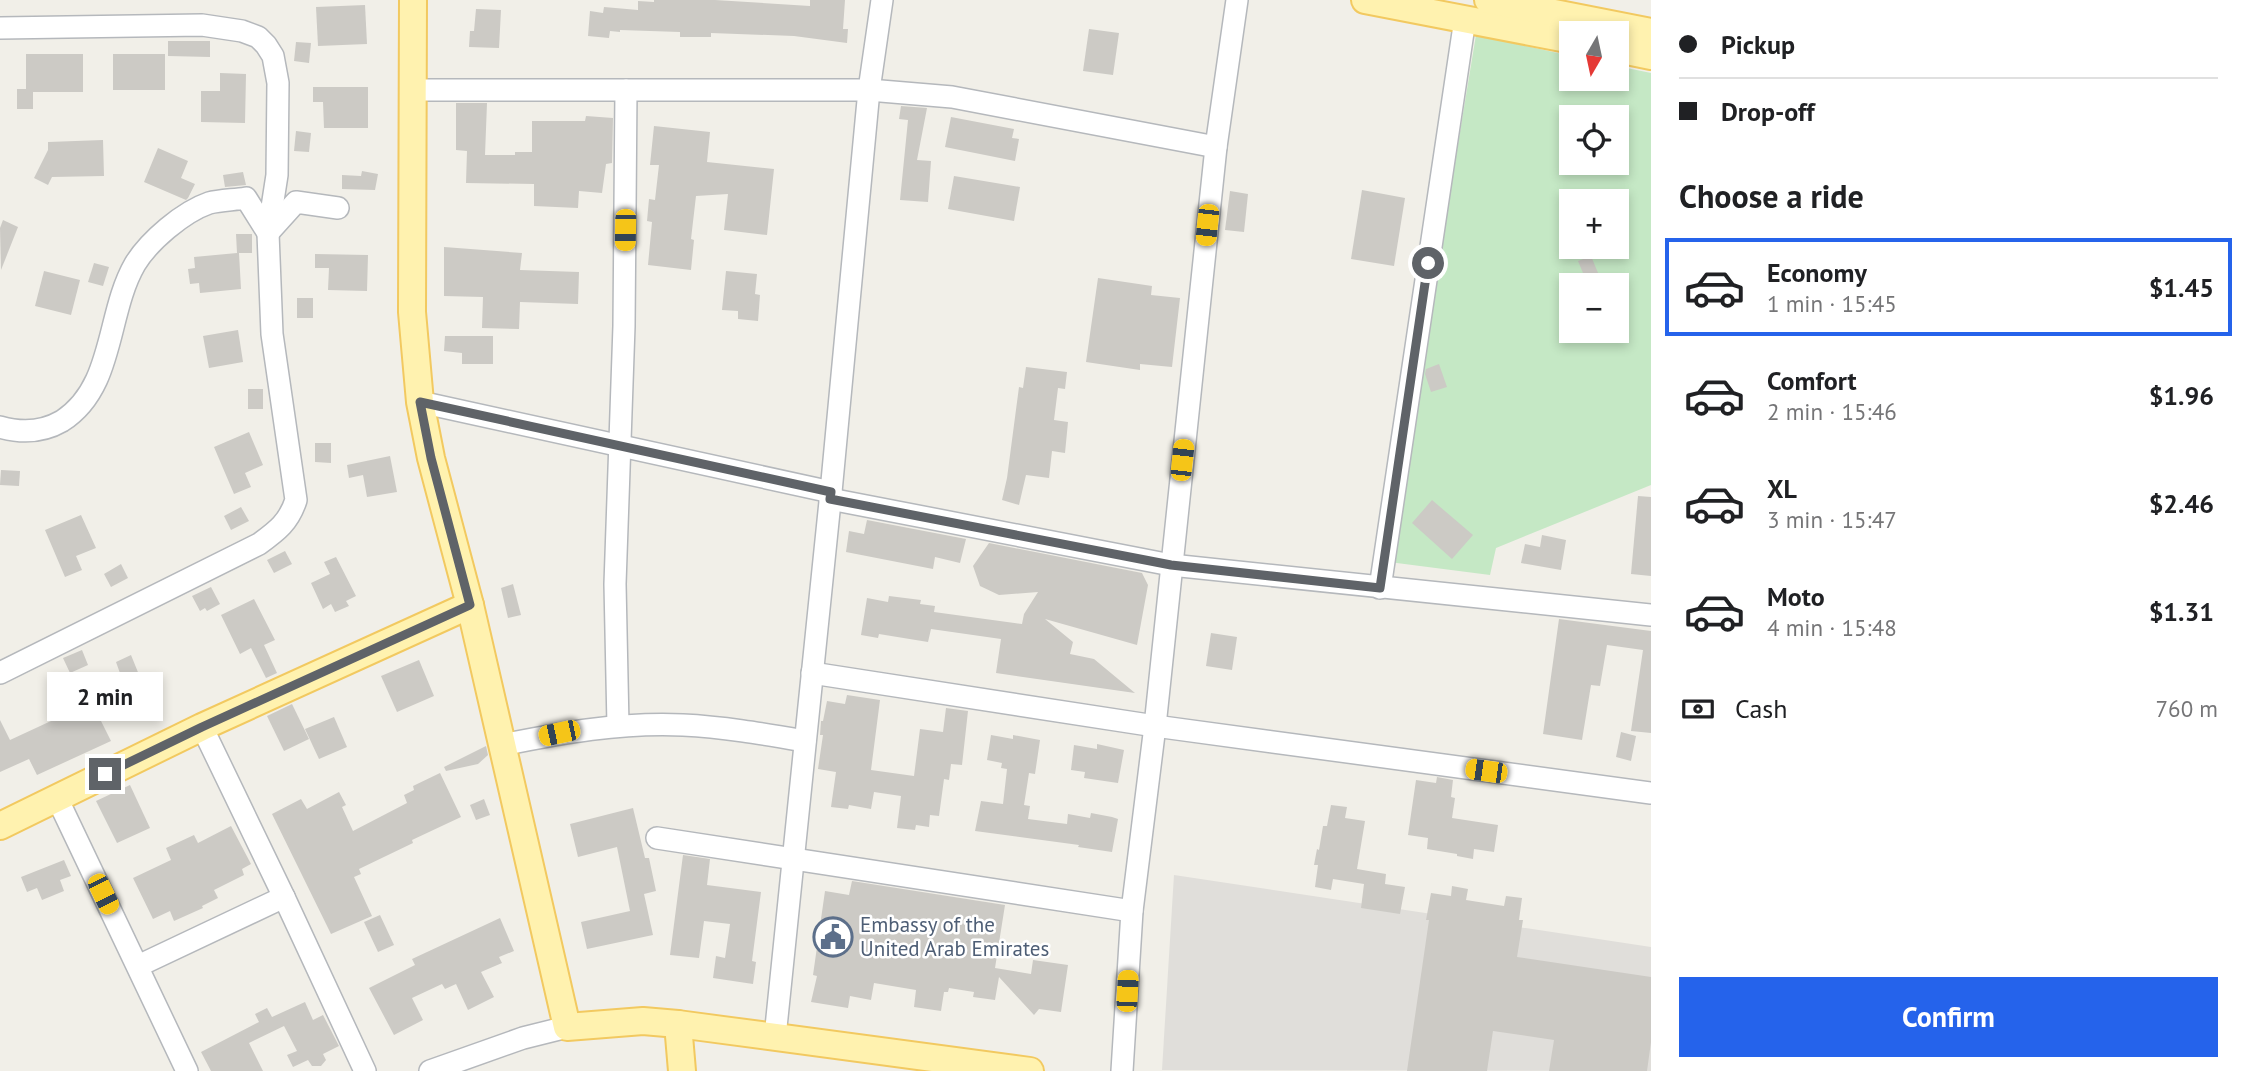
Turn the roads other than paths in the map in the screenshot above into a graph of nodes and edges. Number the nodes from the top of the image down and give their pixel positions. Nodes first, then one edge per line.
1 (413, 0) edge
2 (882, 0) edge
3 (1237, 0) edge
4 (1365, 0) edge
5 (1488, 0) edge
6 (1465, 19) junction
7 (0, 28) edge
8 (1651, 32) edge
9 (1559, 37) edge
10 (1629, 51) edge
11 (1651, 56) edge
12 (413, 90) junction
13 (626, 90) junction
14 (869, 90) junction
15 (1216, 147) junction
16 (338, 208) dead end
17 (268, 233) junction
18 (420, 402) junction
19 (0, 427) edge
20 (619, 445) junction
21 (830, 495) junction
22 (1171, 565) junction
23 (1380, 588) junction
24 (470, 605) junction
25 (1651, 615) edge
26 (0, 673) edge
27 (812, 673) junction
28 (618, 726) junction
29 (1155, 726) junction
30 (202, 727) junction
31 (805, 741) junction
32 (502, 745) junction
33 (1651, 793) edge
34 (57, 798) junction
35 (0, 826) edge
36 (657, 838) dead end
37 (794, 860) junction
38 (284, 897) junction
39 (1132, 911) junction
40 (138, 966) junction
41 (678, 1024) junction
42 (567, 1027) junction
43 (775, 1037) junction
44 (187, 1071) edge
45 (365, 1071) edge
46 (430, 1071) edge
47 (682, 1071) edge
48 (1030, 1071) edge
49 (1122, 1071) edge

1 - 12 main road
2 - 14 street
3 - 15 street
4 - 6 main road
5 - 8 main road
6 - 9 main road
6 - 23 street
7 - 17 street
10 - 11 main road
12 - 13 street
12 - 18 main road
13 - 14 street
13 - 20 street
14 - 15 street
14 - 21 street
15 - 22 street
16 - 17 street
17 - 19 street
17 - 26 street
18 - 20 street
18 - 24 main road
20 - 21 street
20 - 28 street
21 - 22 street
21 - 27 street
22 - 23 street
22 - 29 street
23 - 25 street
24 - 30 main road
24 - 32 main road
27 - 29 street
27 - 31 street
28 - 31 street
28 - 32 street
29 - 33 street
29 - 39 street
30 - 34 main road
30 - 38 street
31 - 37 street
32 - 42 main road
34 - 35 main road
34 - 40 street
36 - 37 street
37 - 39 street
37 - 43 street
38 - 40 street
38 - 45 street
39 - 49 street
40 - 44 street
41 - 42 main road
41 - 43 main road
41 - 47 main road
42 - 46 street
43 - 48 main road

